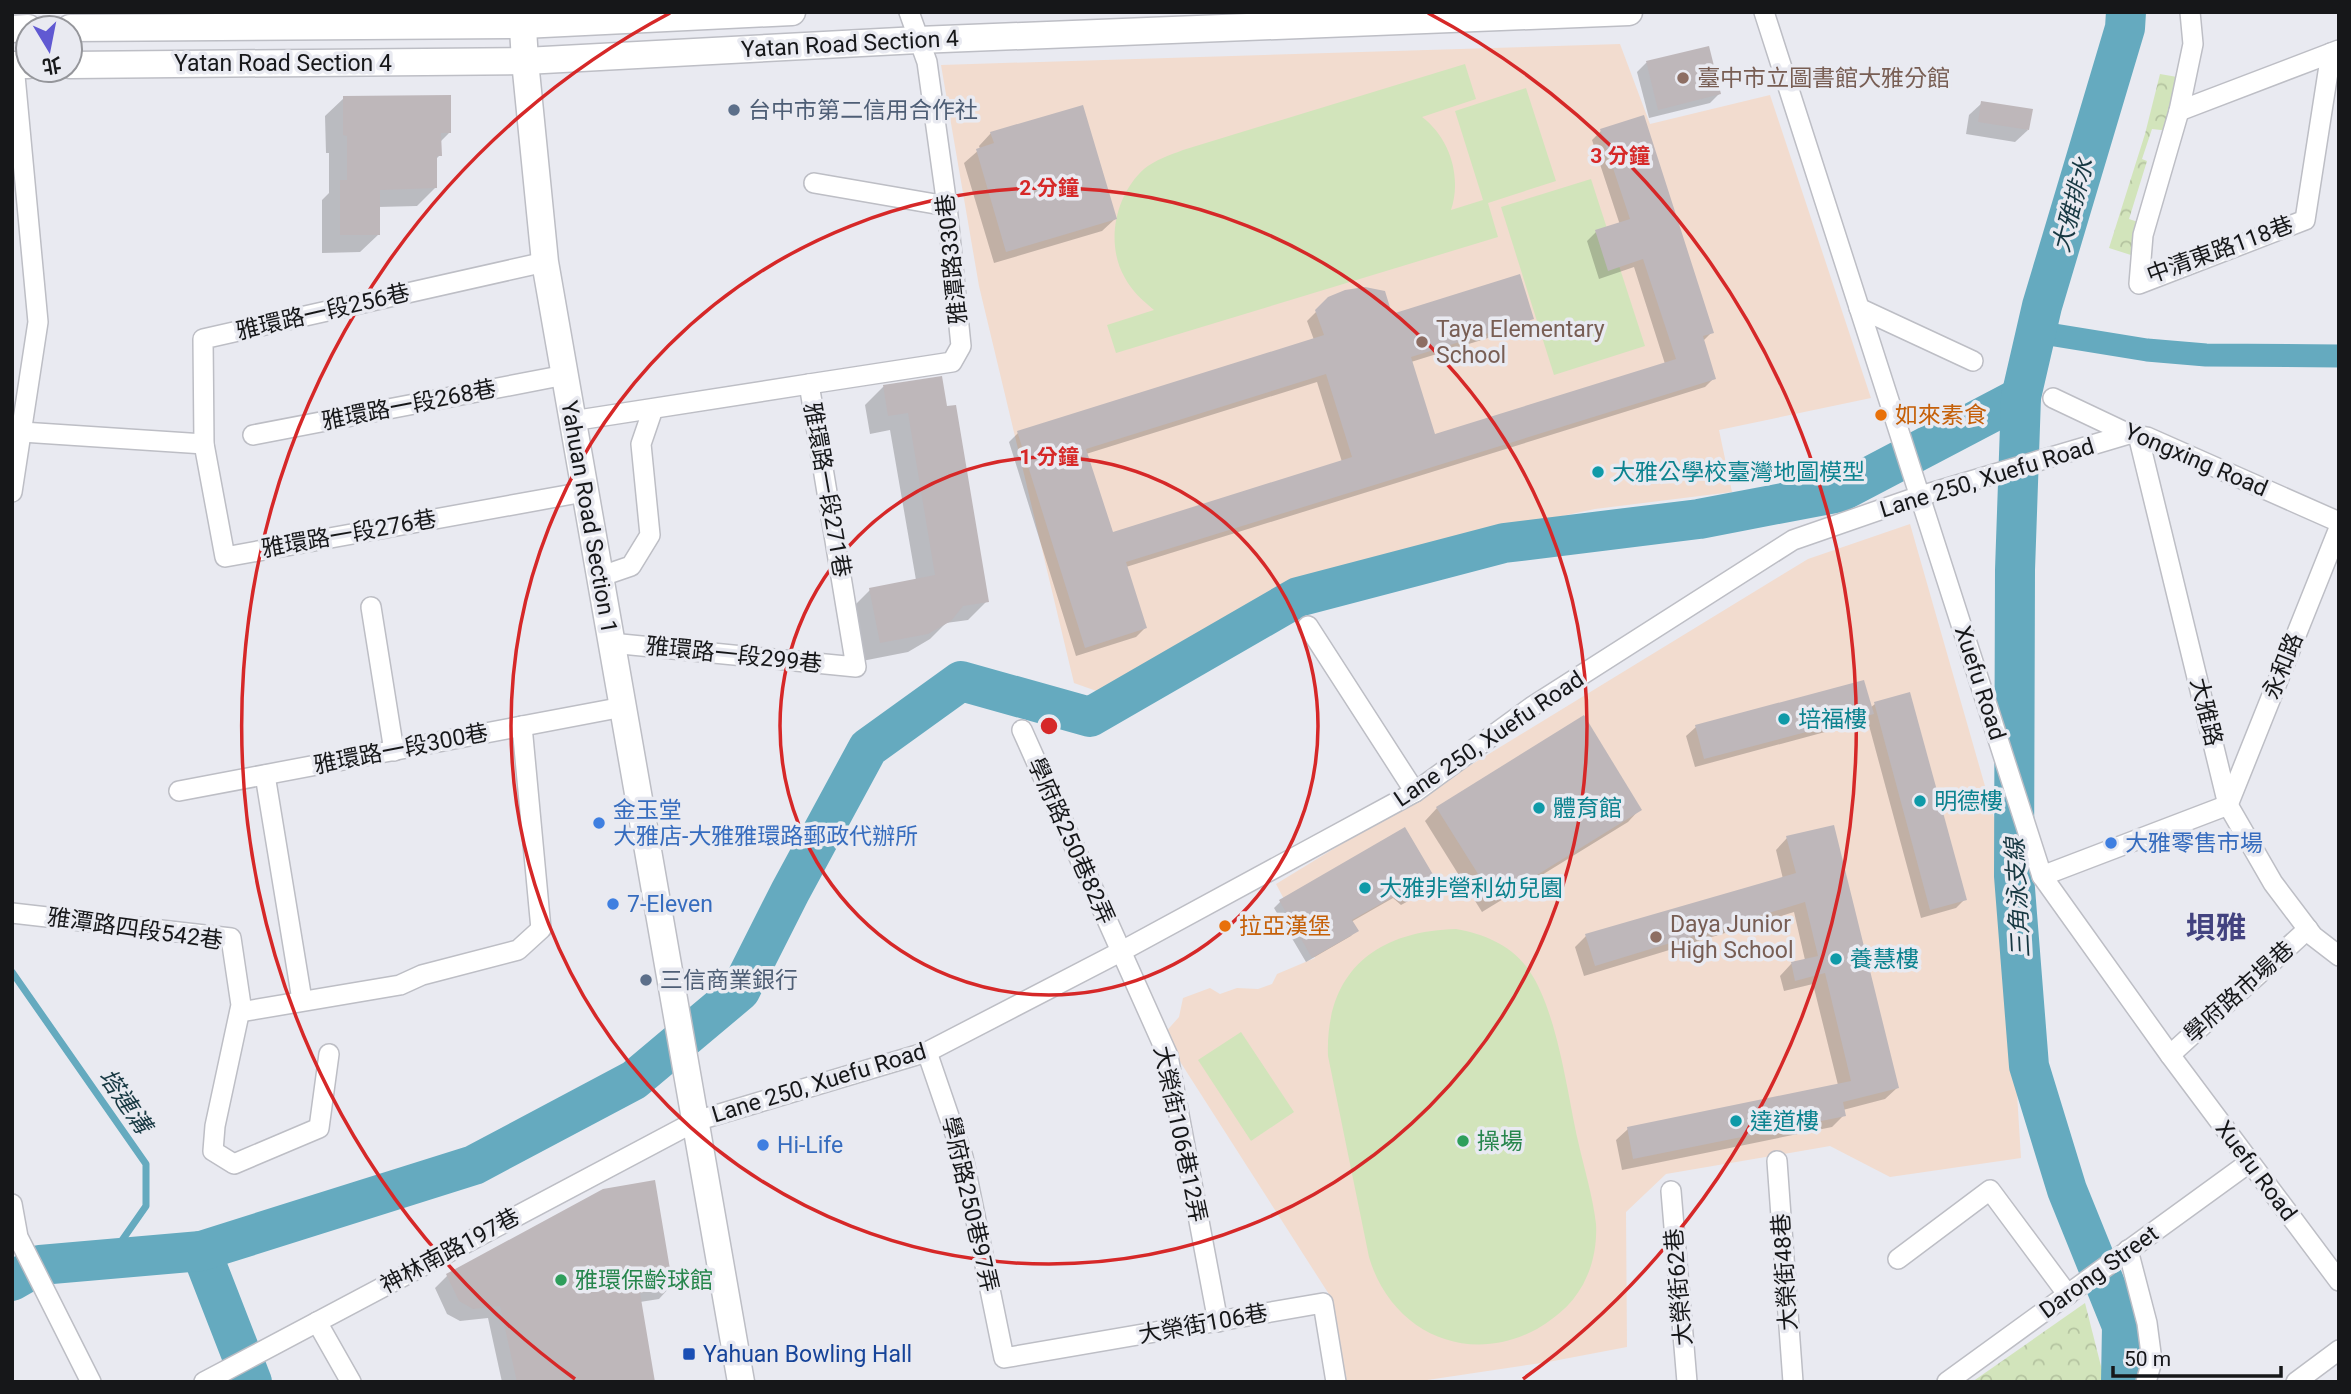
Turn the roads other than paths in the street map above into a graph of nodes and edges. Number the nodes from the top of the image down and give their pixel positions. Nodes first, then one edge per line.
1 (792, 12) edge
2 (909, 12) edge
3 (1629, 12) edge
4 (1764, 12) edge
5 (2190, 12) edge
6 (523, 19) edge
7 (84, 28) edge
8 (918, 40) junction
9 (2335, 52) edge
10 (524, 61) junction
11 (84, 65) edge
12 (19, 84) edge
13 (2179, 111) junction
14 (814, 183) dead end
15 (947, 206) junction
16 (545, 262) junction
17 (1859, 308) junction
18 (1973, 361) dead end
19 (565, 375) junction
20 (809, 384) junction
21 (2053, 398) dead end
22 (653, 409) junction
23 (572, 421) junction
24 (2134, 434) junction
25 (253, 435) dead end
26 (18, 442) edge
27 (204, 444) junction
28 (12, 492) edge
29 (584, 492) junction
30 (1920, 496) junction
31 (2339, 522) edge
32 (2339, 528) edge
33 (600, 577) junction
34 (371, 607) dead end
35 (1308, 626) dead end
36 (611, 643) junction
37 (856, 667) joint
38 (623, 707) junction
39 (522, 726) junction
40 (1022, 730) dead end
41 (394, 751) junction
42 (265, 775) junction
43 (179, 792) dead end
44 (1415, 792) junction
45 (2228, 805) junction
46 (2042, 876) junction
47 (12, 913) edge
48 (2308, 929) junction
49 (1120, 952) junction
50 (2339, 956) edge
51 (302, 1000) junction
52 (240, 1012) junction
53 (928, 1052) junction
54 (329, 1054) dead end
55 (2170, 1055) junction
56 (696, 1121) junction
57 (1777, 1161) dead end
58 (2250, 1162) junction
59 (1671, 1191) dead end
60 (12, 1204) edge
61 (2124, 1253) junction
62 (1898, 1259) dead end
63 (2339, 1281) edge
64 (2072, 1291) junction
65 (317, 1322) junction
66 (1218, 1322) junction
67 (2339, 1350) edge
68 (1004, 1359) joint
69 (739, 1381) edge
70 (91, 1382) edge
71 (204, 1382) edge
72 (351, 1382) edge
73 (1336, 1382) edge
74 (1687, 1382) edge
75 (1793, 1382) edge
76 (1947, 1382) edge
77 (2146, 1382) edge
78 (2296, 1382) edge

1 - 6 street, Yatan Road Section 4
2 - 8 street, 雅潭路330巷
3 - 8 street, Yatan Road Section 4
4 - 17 street, Xuefu Road
5 - 13 street, 中清東路118巷
6 - 7 street, Yatan Road Section 4
6 - 10 street, Yahuan Road Section 1
8 - 10 street, Yatan Road Section 4
8 - 15 street, 雅潭路330巷
9 - 13 street, 中清東路118巷
9 - 13 street, 中清東路118巷
10 - 11 street, Yatan Road Section 4
10 - 16 street, Yahuan Road Section 1
12 - 26 street
14 - 15 street
15 - 20 street, 雅潭路330巷
16 - 19 street, Yahuan Road Section 1
16 - 27 street, 雅環路一段256巷
17 - 18 street
17 - 30 street, Xuefu Road
19 - 23 street, Yahuan Road Section 1
19 - 25 street, 雅環路一段268巷
20 - 22 street, 雅環路一段271巷
20 - 37 street, 雅環路一段271巷
21 - 24 street, Yongxing Road
22 - 23 street, 雅環路一段271巷
22 - 33 street
23 - 29 street, Yahuan Road Section 1
24 - 30 street, Lane 250, Xuefu Road
24 - 31 street, Yongxing Road
24 - 45 street, 大雅路
26 - 27 street
26 - 28 street
27 - 29 street, 雅環路一段276巷
29 - 33 street, Yahuan Road Section 1
30 - 44 street, Lane 250, Xuefu Road
30 - 46 street, Xuefu Road
32 - 45 street, 永和路
33 - 36 street, Yahuan Road Section 1
34 - 41 street
35 - 44 street
36 - 37 street, 雅環路一段299巷
36 - 38 street, Yahuan Road Section 1
38 - 39 street, 雅環路一段300巷
38 - 56 street, Yahuan Road Section 1
39 - 41 street, 雅環路一段300巷
39 - 51 street
40 - 49 street, 學府路250巷82弄
41 - 42 street, 雅環路一段300巷
42 - 43 street, 雅環路一段300巷
42 - 51 street
44 - 49 street, Lane 250, Xuefu Road
45 - 46 street
45 - 48 street, 大雅路
46 - 55 street, Xuefu Road
47 - 52 street, 雅潭路四段542巷
48 - 50 street, 大雅路
48 - 55 street, 學府路市場巷
49 - 53 street, Lane 250, Xuefu Road
49 - 66 street, 大榮街106巷12弄
51 - 52 street
52 - 54 street, 雅潭路四段542巷
53 - 56 street, Lane 250, Xuefu Road
53 - 68 street, 學府路250巷97弄
55 - 58 street, Xuefu Road
56 - 65 street, 神林南路197巷
56 - 69 street, Yahuan Road Section 1
57 - 75 street, 大榮街48巷
58 - 61 street, Darong Street
58 - 63 street, Xuefu Road
59 - 74 street, 大榮街62巷
60 - 70 street
61 - 64 street, Darong Street
61 - 77 street
62 - 64 street
64 - 76 street, Darong Street
65 - 71 street, 神林南路197巷
65 - 72 street
66 - 68 street, 大榮街106巷
66 - 73 street, 大榮街106巷
67 - 78 street

